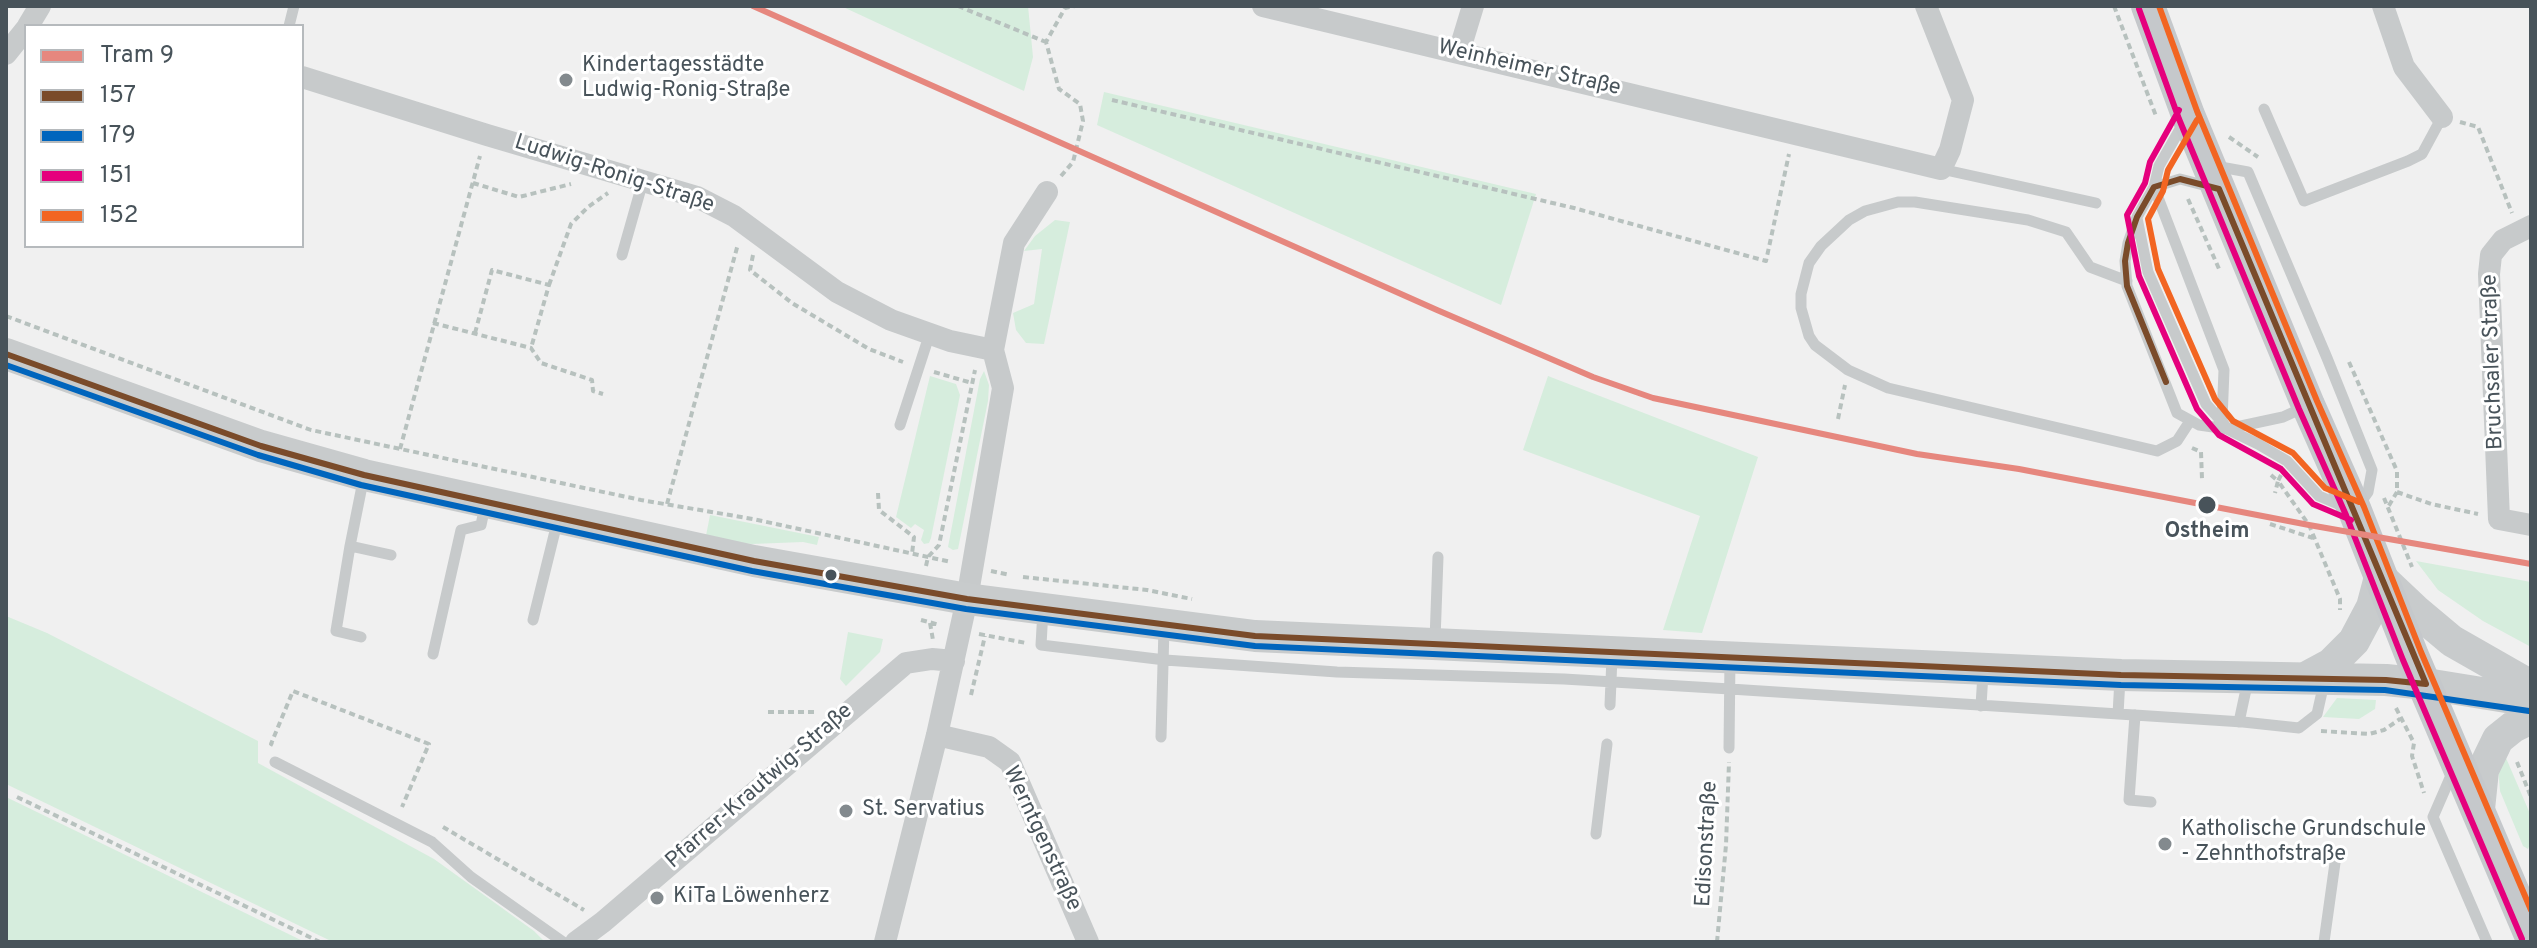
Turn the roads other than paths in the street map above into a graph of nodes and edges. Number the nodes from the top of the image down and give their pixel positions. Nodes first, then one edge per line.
1 (40, 6) edge
2 (1263, 6) edge
3 (1473, 6) edge
4 (1926, 6) edge
5 (2148, 6) edge
6 (2383, 6) edge
7 (29, 24) edge
8 (24, 32) edge
9 (1459, 52) junction
10 (6, 54) edge
11 (304, 78) edge
12 (2264, 109) dead end
13 (2188, 115) junction
14 (2442, 117) joint
15 (1941, 169) junction
16 (2214, 177) junction
17 (643, 181) junction
18 (2154, 187) junction
19 (1047, 192) road end
20 (2096, 203) dead end
21 (2137, 217) junction
22 (2525, 228) edge
23 (622, 255) dead end
24 (2127, 281) junction
25 (2258, 283) junction
26 (2297, 292) junction
27 (930, 333) junction
28 (993, 350) junction
29 (6, 354) edge
30 (2308, 405) junction
31 (2190, 421) junction
32 (900, 425) dead end
33 (2224, 425) junction
34 (377, 478) junction
35 (486, 502) junction
36 (2372, 509) junction
37 (558, 518) junction
38 (2531, 525) edge
39 (350, 546) junction
40 (391, 555) dead end
41 (1438, 557) dead end
42 (2380, 577) junction
43 (967, 599) junction
44 (1044, 609) junction
45 (533, 620) dead end
46 (1164, 624) junction
47 (361, 637) dead end
48 (1435, 645) junction
49 (433, 654) dead end
50 (1165, 660) junction
51 (954, 661) junction
52 (1475, 661) junction
53 (1611, 667) junction
54 (1983, 668) junction
55 (1730, 673) junction
56 (2121, 675) junction
57 (2249, 676) junction
58 (2315, 678) junction
59 (2426, 684) junction
60 (2531, 686) edge
61 (2531, 701) edge
62 (1610, 705) dead end
63 (1981, 706) junction
64 (2118, 714) junction
65 (2135, 715) junction
66 (2531, 718) edge
67 (2239, 722) junction
68 (937, 735) junction
69 (1161, 737) dead end
70 (1607, 744) dead end
71 (1729, 748) road end
72 (2458, 760) junction
73 (275, 762) dead end
74 (2151, 802) dead end
75 (2479, 809) junction
76 (1596, 834) dead end
77 (2335, 863) dead end
78 (2531, 935) edge
79 (563, 942) edge
80 (576, 942) edge
81 (885, 942) edge
82 (1088, 942) edge
83 (2324, 942) edge
84 (2487, 942) edge

1 - 7 street
2 - 9 street, Weinheimer Straße
3 - 9 street
4 - 15 street
5 - 13 main road
6 - 14 street
8 - 10 street
9 - 15 street, Weinheimer Straße
11 - 17 street, Ludwig-Ronig-Straße
12 - 14 lane
13 - 16 main road
13 - 18 lane
15 - 20 lane
16 - 18 lane
16 - 25 main road
16 - 26 lane
17 - 23 lane
17 - 27 street, Ludwig-Ronig-Straße
18 - 21 lane
18 - 33 lane
19 - 28 street
21 - 24 lane
21 - 33 lane
22 - 38 street, Bruchsaler Straße
24 - 31 lane
24 - 31 lane
25 - 26 lane
25 - 30 main road
26 - 36 lane
27 - 28 street, Ludwig-Ronig-Straße
27 - 32 lane
28 - 43 street
29 - 34 main road
30 - 33 lane
30 - 36 main road
31 - 33 lane
33 - 36 lane
34 - 35 main road
34 - 39 lane
35 - 37 main road
35 - 49 lane
36 - 42 main road
37 - 43 main road
37 - 45 lane
39 - 40 lane
39 - 47 lane
41 - 48 lane
42 - 58 main road
42 - 59 main road
42 - 60 main road
43 - 44 main road
43 - 51 street
44 - 46 main road
44 - 50 lane
46 - 48 main road
46 - 50 lane
48 - 52 main road
50 - 52 lane
50 - 69 lane
51 - 68 street
51 - 80 street, Pfarrer-Krautwig-Straße
52 - 53 main road
53 - 55 main road
53 - 62 lane
54 - 55 main road
54 - 56 main road
54 - 63 lane
55 - 63 lane
55 - 71 lane
56 - 57 main road
56 - 64 lane
57 - 58 main road
57 - 67 lane
58 - 59 main road
58 - 67 lane
59 - 61 main road
59 - 72 main road
63 - 64 lane
64 - 65 lane
65 - 67 lane
65 - 74 lane
66 - 75 main road
68 - 81 street
68 - 82 street, Werntgenstraße
70 - 76 lane
72 - 75 main road
72 - 84 lane
73 - 79 lane
75 - 78 main road
77 - 83 lane

